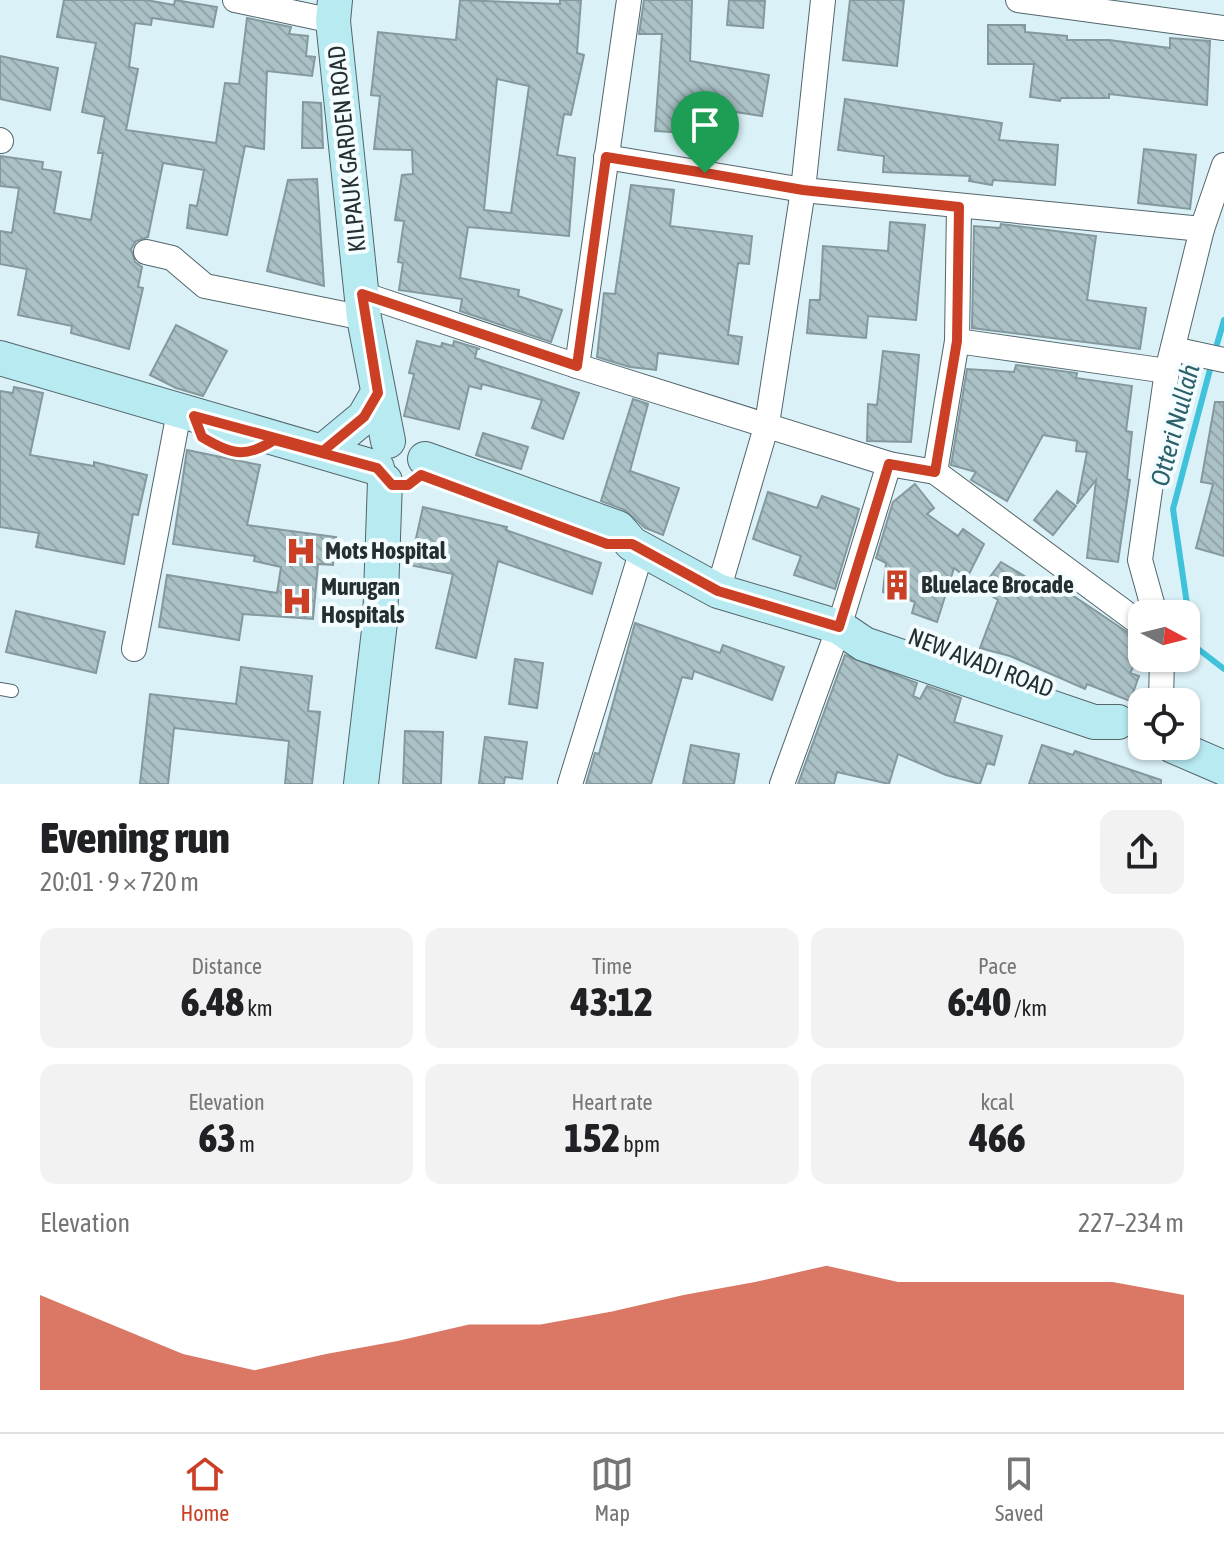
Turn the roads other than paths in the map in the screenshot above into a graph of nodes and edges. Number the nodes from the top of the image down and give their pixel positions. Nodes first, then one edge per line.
1 (235, 0) edge
2 (629, 0) edge
3 (823, 0) edge
4 (1018, 0) edge
5 (334, 11) edge
6 (1224, 28) edge
7 (606, 157) junction
8 (1224, 165) edge
9 (803, 190) junction
10 (959, 207) junction
11 (1202, 229) junction
12 (146, 252) dead end
13 (363, 306) junction
14 (957, 341) junction
15 (0, 358) edge
16 (1178, 358) junction
17 (1224, 360) edge
18 (577, 366) junction
19 (378, 393) junction
20 (186, 414) junction
21 (767, 424) junction
22 (323, 451) junction
23 (889, 464) junction
24 (398, 465) junction
25 (935, 472) junction
26 (637, 547) junction
27 (718, 591) junction
28 (1151, 600) edge
29 (1128, 615) edge
30 (839, 627) junction
31 (134, 649) dead end
32 (1128, 726) edge
33 (1196, 760) edge
34 (1215, 772) edge
35 (361, 784) edge
36 (379, 784) edge
37 (570, 784) edge
38 (782, 784) edge

1 - 5 street
2 - 7 street
3 - 9 street
4 - 6 street
5 - 13 main road, KILPAUK GARDEN ROAD
7 - 9 street
7 - 18 street
8 - 11 street
9 - 10 street
9 - 21 street
10 - 11 street
10 - 14 street
11 - 16 street
12 - 13 street
13 - 18 street
13 - 19 main road, KILPAUK GARDEN ROAD
14 - 16 street
14 - 25 street
15 - 20 main road, NEW AVADI ROAD
16 - 17 street
16 - 28 street
18 - 21 street
19 - 22 main road
19 - 24 main road, KILPAUK GARDEN ROAD
20 - 22 main road, NEW AVADI ROAD
20 - 31 street
21 - 23 street
21 - 27 street
22 - 24 main road, NEW AVADI ROAD
23 - 25 street
23 - 30 street
24 - 26 main road, NEW AVADI ROAD
24 - 35 main road, KILPAUK GARDEN ROAD
24 - 36 main road, KILPAUK GARDEN ROAD
25 - 29 street
26 - 27 main road, NEW AVADI ROAD
26 - 37 street
27 - 30 main road, NEW AVADI ROAD
30 - 32 main road, NEW AVADI ROAD
30 - 38 street
33 - 34 main road

